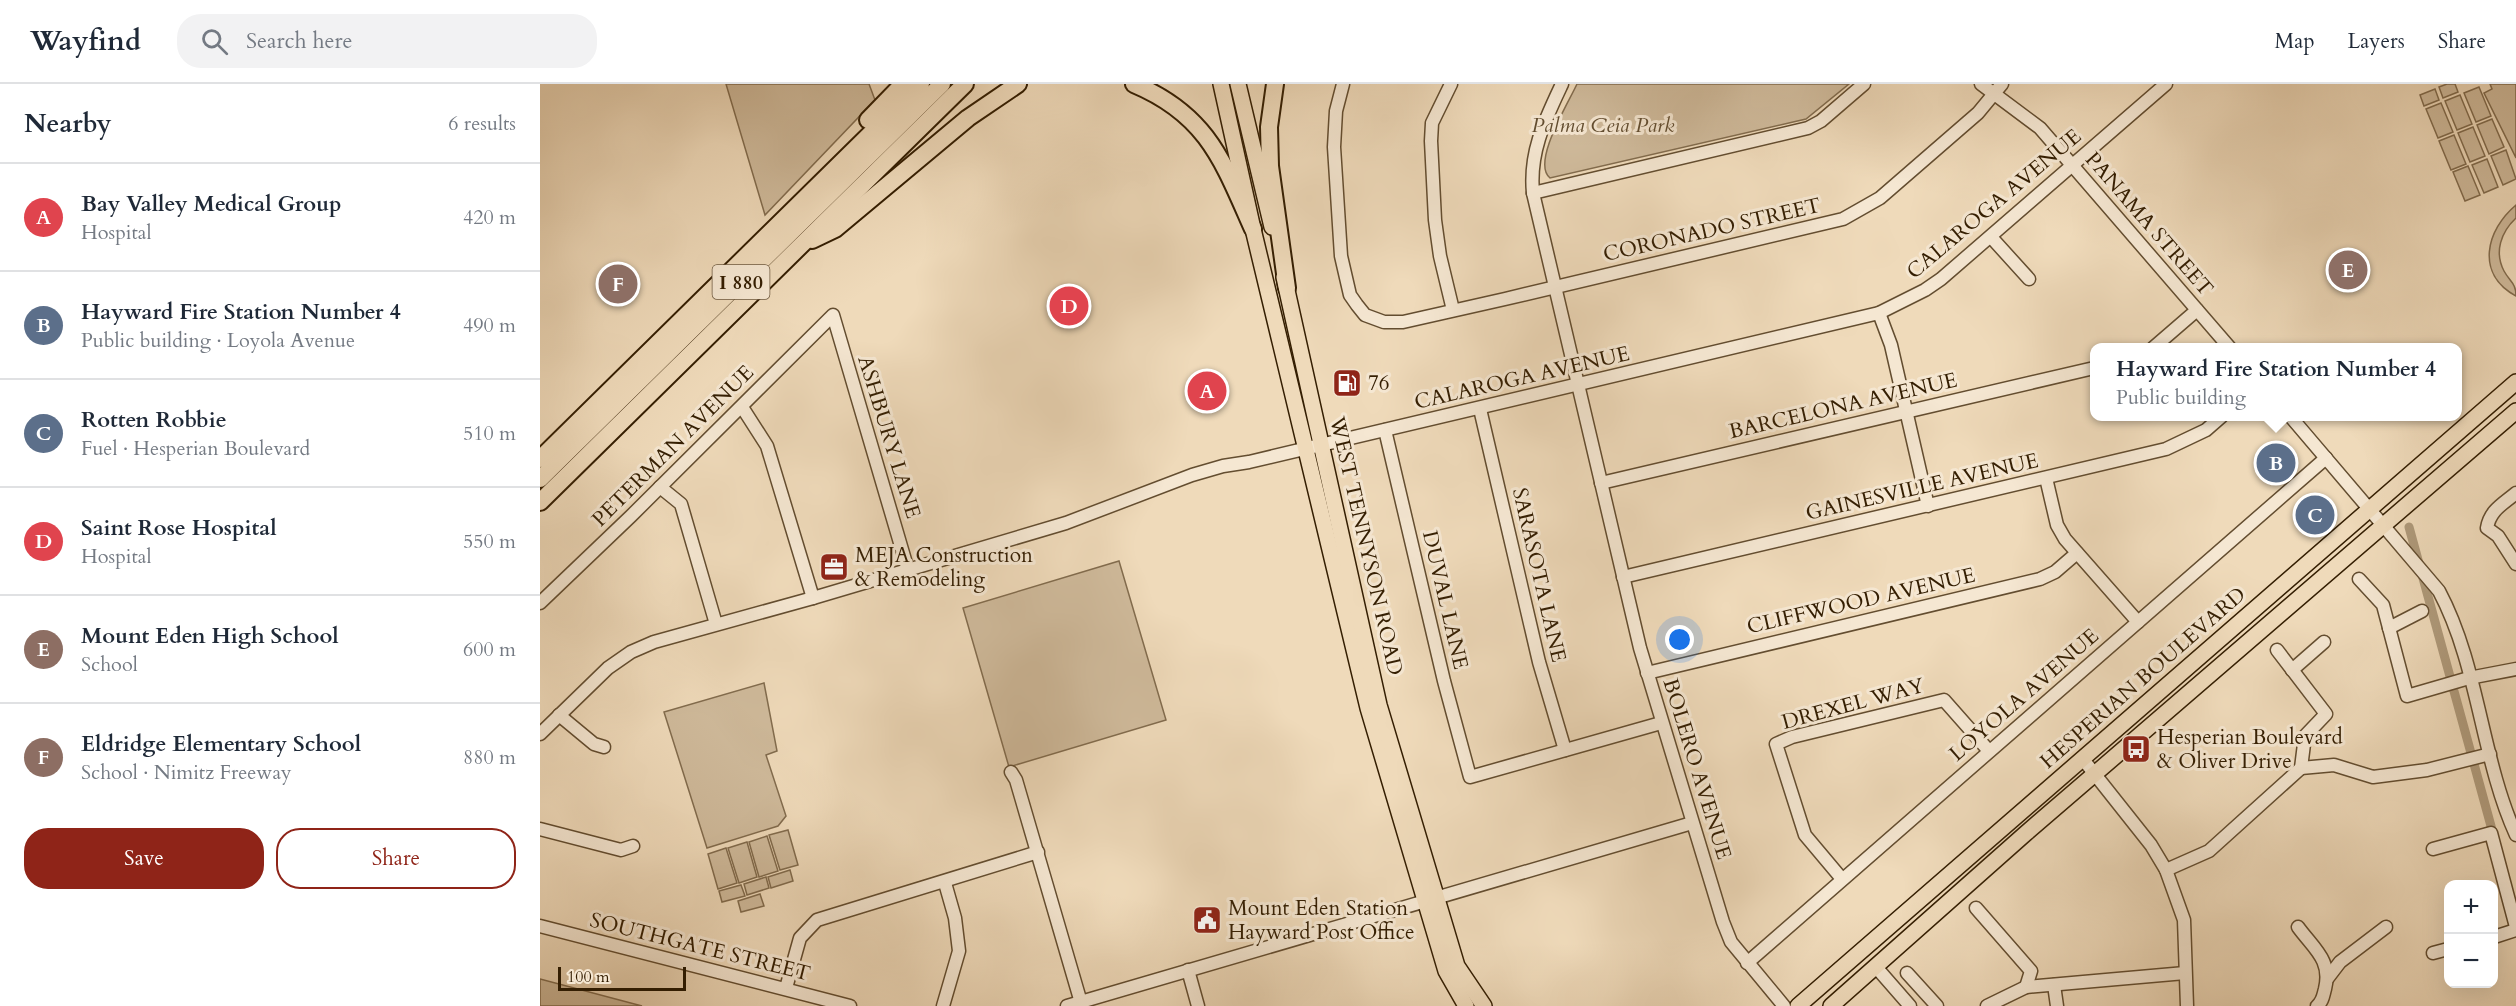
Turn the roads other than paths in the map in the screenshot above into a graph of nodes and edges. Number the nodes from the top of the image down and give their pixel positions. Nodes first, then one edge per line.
1 (903, 84) edge
2 (921, 84) edge
3 (942, 84) edge
4 (965, 84) edge
5 (1001, 84) edge
6 (1018, 84) edge
7 (1134, 84) edge
8 (1221, 84) edge
9 (1238, 84) edge
10 (1275, 84) edge
11 (1343, 84) edge
12 (1451, 84) edge
13 (1562, 84) edge
14 (1864, 84) edge
15 (1981, 84) edge
16 (2145, 84) edge
17 (2166, 84) edge
18 (1998, 89) edge
19 (2154, 95) junction
20 (968, 118) junction
21 (854, 150) junction
22 (2072, 165) junction
23 (1533, 193) junction
24 (1254, 230) junction
25 (1991, 237) junction
26 (798, 247) junction
27 (2029, 279) dead end
28 (1555, 287) junction
29 (1287, 288) junction
30 (1453, 310) junction
31 (2197, 310) junction
32 (1879, 313) junction
33 (833, 315) joint
34 (2159, 343) edge
35 (2226, 343) edge
36 (2090, 369) edge
37 (2516, 382) edge
38 (1578, 386) junction
39 (742, 406) junction
40 (1480, 409) junction
41 (2516, 411) edge
42 (1907, 412) junction
43 (2217, 421) edge
44 (2294, 421) edge
45 (1385, 430) junction
46 (1322, 445) junction
47 (1306, 449) junction
48 (2326, 458) junction
49 (540, 459) edge
50 (2046, 478) junction
51 (540, 479) edge
52 (1601, 483) junction
53 (660, 487) junction
54 (2516, 494) edge
55 (540, 502) edge
56 (1928, 506) junction
57 (2370, 508) junction
58 (2383, 524) junction
59 (2077, 554) junction
60 (2516, 564) edge
61 (908, 570) junction
62 (1623, 577) junction
63 (2359, 579) dead end
64 (813, 598) junction
65 (540, 603) edge
66 (2422, 611) dead end
67 (2138, 622) junction
68 (716, 624) junction
69 (2389, 628) junction
70 (2324, 642) dead end
71 (2277, 650) dead end
72 (2516, 669) edge
73 (2292, 670) junction
74 (1647, 673) junction
75 (2469, 678) junction
76 (559, 715) junction
77 (1661, 723) junction
78 (540, 734) edge
79 (604, 747) dead end
80 (1564, 750) junction
81 (1989, 752) junction
82 (2490, 754) junction
83 (2082, 758) junction
84 (2301, 768) junction
85 (1011, 772) dead end
86 (2094, 774) junction
87 (1692, 823) junction
88 (540, 829) edge
89 (2516, 835) edge
90 (633, 846) dead end
91 (2433, 849) dead end
92 (1038, 852) junction
93 (2166, 870) junction
94 (1842, 879) junction
95 (945, 883) junction
96 (1431, 899) junction
97 (1976, 908) dead end
98 (540, 926) edge
99 (2298, 927) dead end
100 (2386, 927) dead end
101 (2516, 929) edge
102 (2498, 935) edge
103 (2444, 950) edge
104 (2433, 953) dead end
105 (1747, 963) junction
106 (1876, 967) junction
107 (1188, 970) junction
108 (1907, 973) dead end
109 (2185, 973) junction
110 (2327, 979) junction
111 (2054, 985) junction
112 (2026, 987) junction
113 (786, 988) junction
114 (1081, 1004) edge
115 (850, 1006) edge
116 (943, 1006) edge
117 (1067, 1006) edge
118 (1198, 1006) edge
119 (1466, 1006) edge
120 (1484, 1006) edge
121 (1784, 1006) edge
122 (1798, 1006) edge
123 (1831, 1006) edge
124 (1910, 1006) edge
125 (1936, 1006) edge
126 (1987, 1006) edge
127 (2057, 1006) edge
128 (2187, 1006) edge
129 (2318, 1006) edge

1 - 21 highway
2 - 21 highway, I 880
3 - 51 highway, I 880
4 - 26 highway, I 880
5 - 20 highway
6 - 20 highway
7 - 24 highway
8 - 24 main road, WEST TENNYSON ROAD
9 - 29 main road, WEST TENNYSON ROAD
10 - 29 highway
11 - 30 street, CORONADO STREET
12 - 30 street
13 - 23 street, BOLERO AVENUE
14 - 23 street
15 - 18 street, PANAMA STREET
16 - 19 street
17 - 19 street, CALAROGA AVENUE
18 - 22 street, PANAMA STREET
18 - 28 street, CORONADO STREET
19 - 22 street, CALAROGA AVENUE
20 - 26 highway
21 - 49 highway, I 880
22 - 25 street, CALAROGA AVENUE
22 - 31 street, PANAMA STREET
23 - 28 street, BOLERO AVENUE
24 - 47 main road, WEST TENNYSON ROAD
25 - 27 street
25 - 32 street, CALAROGA AVENUE
26 - 55 highway, I 880
28 - 30 street, CORONADO STREET
28 - 38 street, BOLERO AVENUE
29 - 46 main road, WEST TENNYSON ROAD
31 - 34 street
31 - 35 street, PANAMA STREET
32 - 38 street, CALAROGA AVENUE
32 - 42 street
33 - 39 street, PETERMAN AVENUE
33 - 61 street, ASHBURY LANE
36 - 42 street, BARCELONA AVENUE
37 - 57 main road, HESPERIAN BOULEVARD
38 - 40 street, CALAROGA AVENUE
38 - 52 street, BOLERO AVENUE
39 - 53 street, PETERMAN AVENUE
39 - 64 street
40 - 45 street, CALAROGA AVENUE
40 - 80 street, SARASOTA LANE
41 - 58 main road, HESPERIAN BOULEVARD
42 - 52 street, BARCELONA AVENUE
42 - 56 street
43 - 50 street, GAINESVILLE AVENUE
44 - 48 street
45 - 46 street, CALAROGA AVENUE
45 - 80 street, DUVAL LANE
46 - 47 street, CALAROGA AVENUE
46 - 96 main road, WEST TENNYSON ROAD
47 - 61 street, CALAROGA AVENUE
47 - 96 main road, WEST TENNYSON ROAD
48 - 57 street
48 - 67 street, LOYOLA AVENUE
50 - 56 street, GAINESVILLE AVENUE
50 - 59 street
52 - 62 street, BOLERO AVENUE
53 - 65 street, PETERMAN AVENUE
53 - 68 street
54 - 60 street
56 - 62 street, GAINESVILLE AVENUE
57 - 58 street
57 - 83 main road, HESPERIAN BOULEVARD
58 - 75 street
58 - 86 main road, HESPERIAN BOULEVARD
59 - 67 street
59 - 74 street, CLIFFWOOD AVENUE
61 - 64 street, CALAROGA AVENUE
62 - 74 street, BOLERO AVENUE
63 - 69 street
64 - 68 street, CALAROGA AVENUE
66 - 69 street
67 - 81 street, LOYOLA AVENUE
68 - 76 street, CALAROGA AVENUE
69 - 75 street
70 - 73 street
71 - 73 street
72 - 75 street
73 - 84 street
74 - 77 street, BOLERO AVENUE
75 - 82 street
76 - 78 street, CALAROGA AVENUE
76 - 79 street
77 - 80 street
77 - 87 street, BOLERO AVENUE
81 - 94 street, LOYOLA AVENUE
81 - 94 street, DREXEL WAY
82 - 84 street
82 - 89 street
83 - 86 street
83 - 122 main road, HESPERIAN BOULEVARD
84 - 93 street
85 - 92 street
86 - 93 street
86 - 106 main road, HESPERIAN BOULEVARD
87 - 96 street
87 - 105 street, BOLERO AVENUE
88 - 90 street
91 - 101 street
92 - 95 street
92 - 114 street
93 - 109 street
94 - 105 street, LOYOLA AVENUE
95 - 113 street
95 - 116 street
96 - 107 street
96 - 119 main road, WEST TENNYSON ROAD
96 - 120 main road, WEST TENNYSON ROAD
97 - 112 street
98 - 113 street, SOUTHGATE STREET
99 - 110 street
100 - 110 street
101 - 102 street
103 - 104 street
105 - 121 street, BOLERO AVENUE
106 - 123 main road, HESPERIAN BOULEVARD
106 - 124 street
107 - 114 street
107 - 118 street
108 - 125 street
109 - 111 street
109 - 128 street
110 - 129 street
111 - 112 street
111 - 127 street
112 - 126 street
113 - 115 street, SOUTHGATE STREET
114 - 117 street

